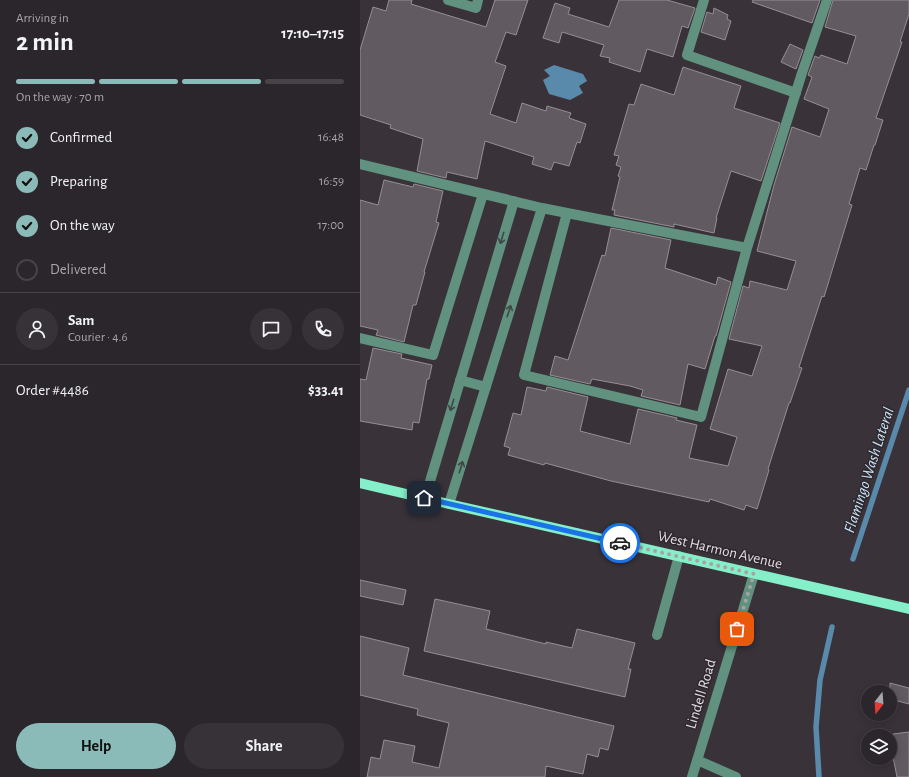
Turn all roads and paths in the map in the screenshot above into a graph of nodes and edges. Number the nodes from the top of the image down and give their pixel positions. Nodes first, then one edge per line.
1 (448, 0) edge
2 (478, 0) edge
3 (704, 0) edge
4 (827, 0) edge
5 (796, 93) junction
6 (360, 164) edge
7 (483, 194) junction
8 (514, 201) junction
9 (542, 208) junction
10 (567, 213) junction
11 (747, 248) junction
12 (360, 338) edge
13 (460, 380) junction
14 (486, 387) junction
15 (360, 483) edge
16 (424, 498) junction
17 (449, 504) junction
18 (679, 556) junction
19 (754, 574) junction
20 (909, 609) edge
21 (657, 635) dead end
22 (697, 760) junction
23 (692, 777) edge
24 (736, 777) edge

1 - 2 street
3 - 5 street
4 - 5 street
5 - 11 street
6 - 7 street
7 - 8 street
7 - 12 street
8 - 9 street
8 -> 13 street
9 - 10 street
14 -> 9 street
10 - 11 street
10 - 11 street
13 - 14 street
13 -> 16 street
17 -> 14 street
15 - 16 main road, West Harmon Avenue
16 - 17 main road, West Harmon Avenue
17 - 18 main road, West Harmon Avenue
18 - 19 main road, West Harmon Avenue
18 - 21 street
19 - 20 main road, West Harmon Avenue
19 - 22 street, Lindell Road
22 - 23 street, Lindell Road
22 - 24 street

